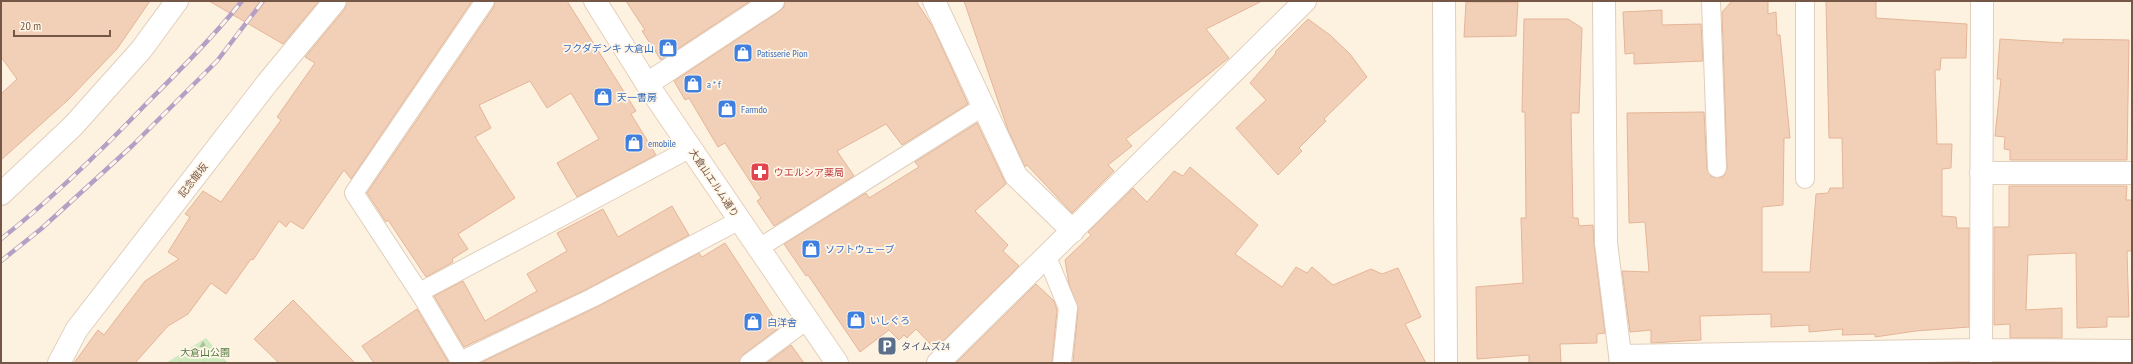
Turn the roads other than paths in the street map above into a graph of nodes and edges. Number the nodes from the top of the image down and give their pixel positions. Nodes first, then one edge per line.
1 (177, 1) edge
2 (334, 1) edge
3 (485, 1) edge
4 (596, 1) edge
5 (773, 1) edge
6 (934, 1) edge
7 (1305, 1) edge
8 (1444, 1) edge
9 (1604, 1) edge
10 (1711, 1) edge
11 (1804, 1) edge
12 (1982, 1) edge
13 (647, 84) junction
14 (984, 106) junction
15 (691, 148) junction
16 (1717, 168) dead end
17 (1981, 173) junction
18 (2132, 173) edge
19 (1805, 179) dead end
20 (1, 194) edge
21 (740, 220) junction
22 (1073, 231) junction
23 (759, 248) junction
24 (1047, 256) junction
25 (420, 292) junction
26 (807, 320) junction
27 (2132, 351) edge
28 (1981, 357) edge
29 (1621, 359) edge
30 (59, 363) edge
31 (749, 363) edge
32 (836, 363) edge
33 (938, 363) edge
34 (1062, 363) edge
35 (1446, 363) edge

1 - 20 street
2 - 30 street, 記念館坂
3 - 25 lane
4 - 13 street, 大倉山エルム通り
5 - 13 street
6 - 14 street
7 - 22 street
8 - 35 street
9 - 29 street
10 - 16 lane
11 - 19 lane
12 - 17 street
13 - 15 street, 大倉山エルム通り
14 - 22 street
14 - 23 lane
15 - 21 street, 大倉山エルム通り
15 - 25 lane
17 - 18 street
17 - 28 street
21 - 23 street, 大倉山エルム通り
21 - 25 lane
22 - 24 street
23 - 26 street, 大倉山エルム通り
24 - 33 street
24 - 34 lane
26 - 31 lane
26 - 32 street, 大倉山エルム通り
27 - 28 street
28 - 29 street

